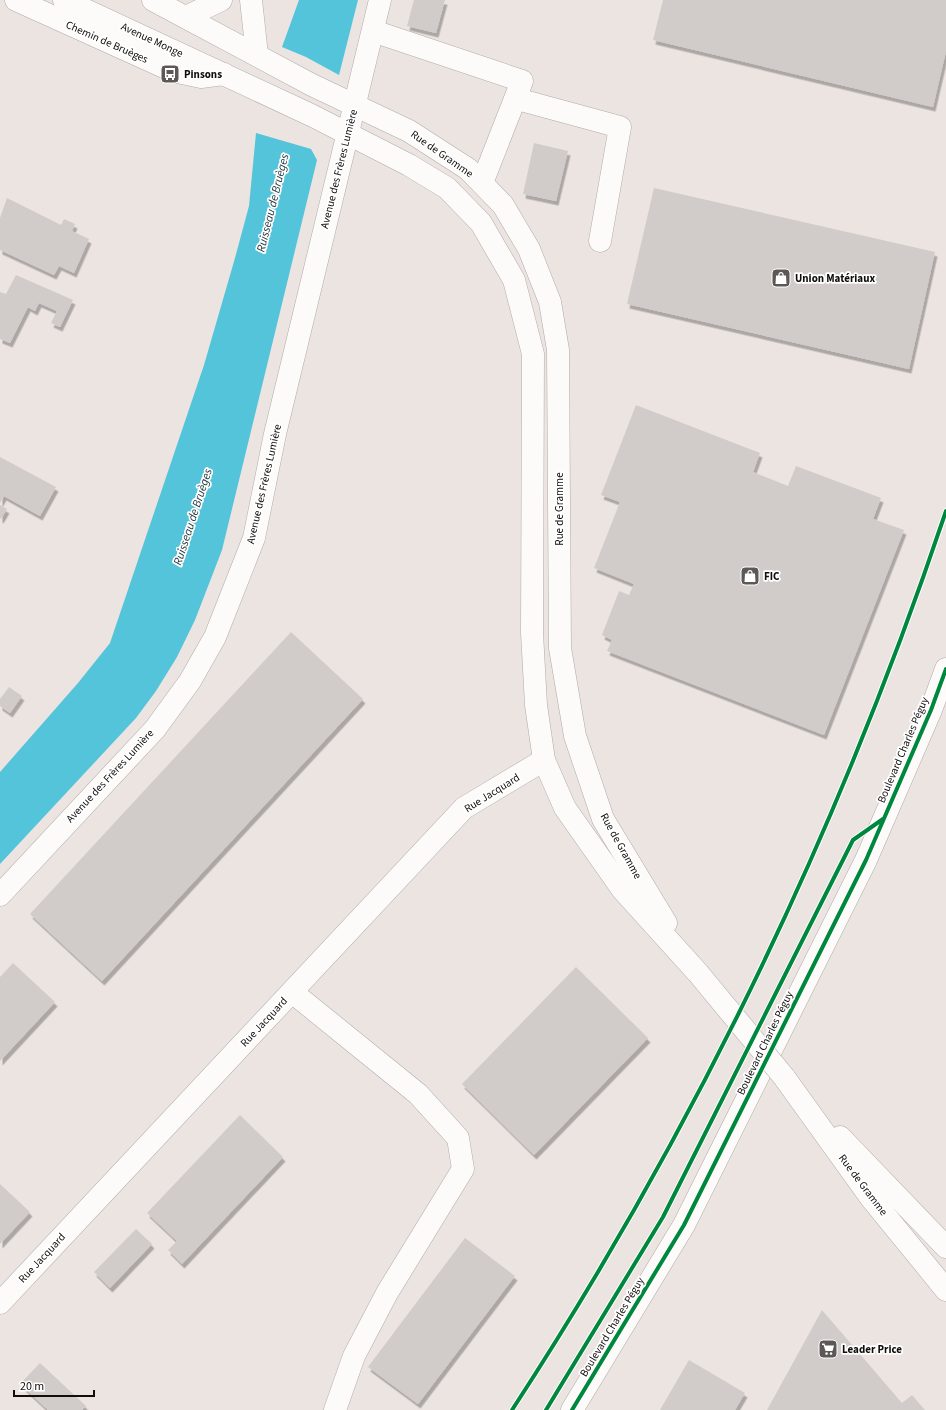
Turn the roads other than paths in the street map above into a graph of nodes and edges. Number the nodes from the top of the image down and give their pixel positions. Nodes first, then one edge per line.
1 (16, 0) edge
2 (64, 0) edge
3 (154, 0) edge
4 (221, 0) edge
5 (251, 0) edge
6 (380, 0) edge
7 (186, 17) junction
8 (373, 31) junction
9 (257, 55) junction
10 (224, 74) junction
11 (517, 99) junction
12 (355, 105) junction
13 (348, 134) junction
14 (482, 183) junction
15 (600, 241) dead end
16 (946, 669) edge
17 (544, 760) junction
18 (0, 895) edge
19 (698, 973) junction
20 (292, 992) junction
21 (784, 1077) junction
22 (871, 1198) junction
23 (946, 1247) edge
24 (946, 1290) edge
25 (946, 1299) edge
26 (0, 1303) edge
27 (336, 1410) edge
28 (572, 1410) edge

1 - 10 street, Chemin de Bruèges
2 - 10 street, Avenue Monge
3 - 7 street
4 - 7 street
5 - 9 street
6 - 8 street, Avenue des Frères Lumière
7 - 9 street
8 - 11 street
8 - 12 street, Avenue des Frères Lumière
9 - 12 street
10 - 13 street, Avenue Monge
11 - 14 street
11 - 15 street
12 - 13 street, Avenue des Frères Lumière
12 - 14 street, Rue de Gramme
13 - 17 street, Rue de Gramme
13 - 18 street, Avenue des Frères Lumière
14 - 19 street, Rue de Gramme
16 - 28 street, Boulevard Charles Péguy
17 - 19 street, Rue de Gramme
17 - 20 street, Rue Jacquard
19 - 21 street, Rue de Gramme, bridge
20 - 26 street, Rue Jacquard
20 - 27 street
21 - 22 street, Rue de Gramme
21 - 23 street, Rue de Gramme
22 - 24 street, Rue de Gramme
22 - 25 street

